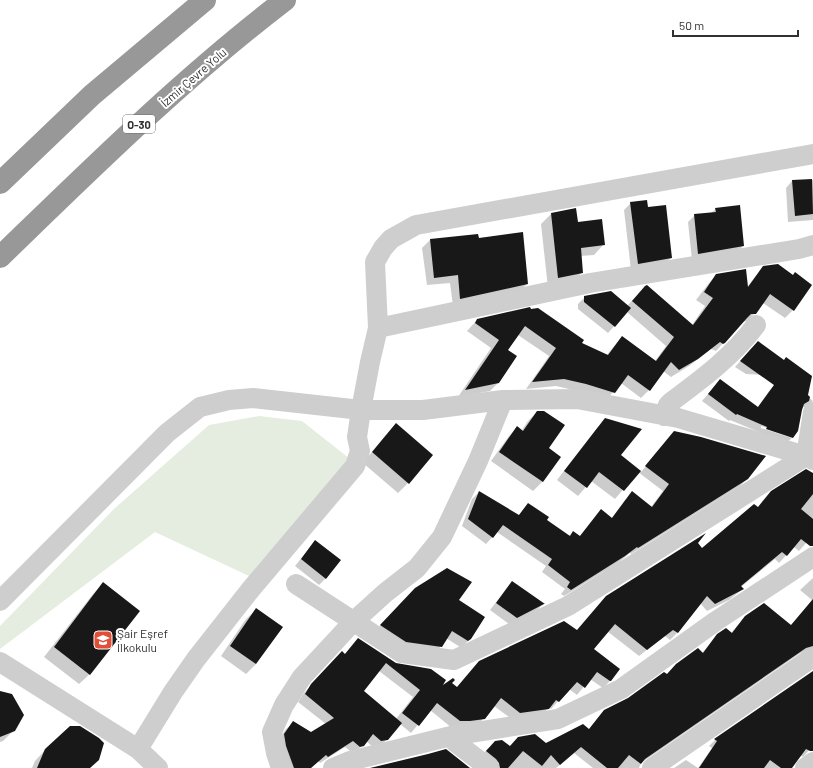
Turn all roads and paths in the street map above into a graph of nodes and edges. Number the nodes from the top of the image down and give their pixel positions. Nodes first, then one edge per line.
1 (205, 0) edge
2 (284, 0) edge
3 (813, 154) edge
4 (0, 183) edge
5 (813, 245) edge
6 (0, 257) edge
7 (756, 325) dead end
8 (378, 328) junction
9 (503, 400) junction
10 (361, 410) junction
11 (813, 412) edge
12 (664, 416) junction
13 (809, 458) edge
14 (813, 557) edge
15 (296, 584) dead end
16 (0, 601) edge
17 (353, 622) junction
18 (813, 657) edge
19 (0, 662) edge
20 (451, 736) junction
21 (138, 749) junction
22 (813, 762) edge
23 (158, 768) edge
24 (281, 768) edge
25 (333, 768) edge
26 (489, 768) edge
27 (652, 768) edge
28 (805, 768) edge

1 - 4 highway
2 - 6 highway, İzmir Çevre Yolu / O-30
3 - 8 street
5 - 8 street
7 - 12 street
8 - 10 street
9 - 10 street
9 - 12 street
9 - 17 street
10 - 16 street
10 - 21 street
11 - 13 street
12 - 13 street
13 - 17 street
14 - 20 street
15 - 17 street
17 - 24 street
18 - 27 street
19 - 21 street
20 - 25 street
20 - 26 street
21 - 23 street
22 - 28 street

